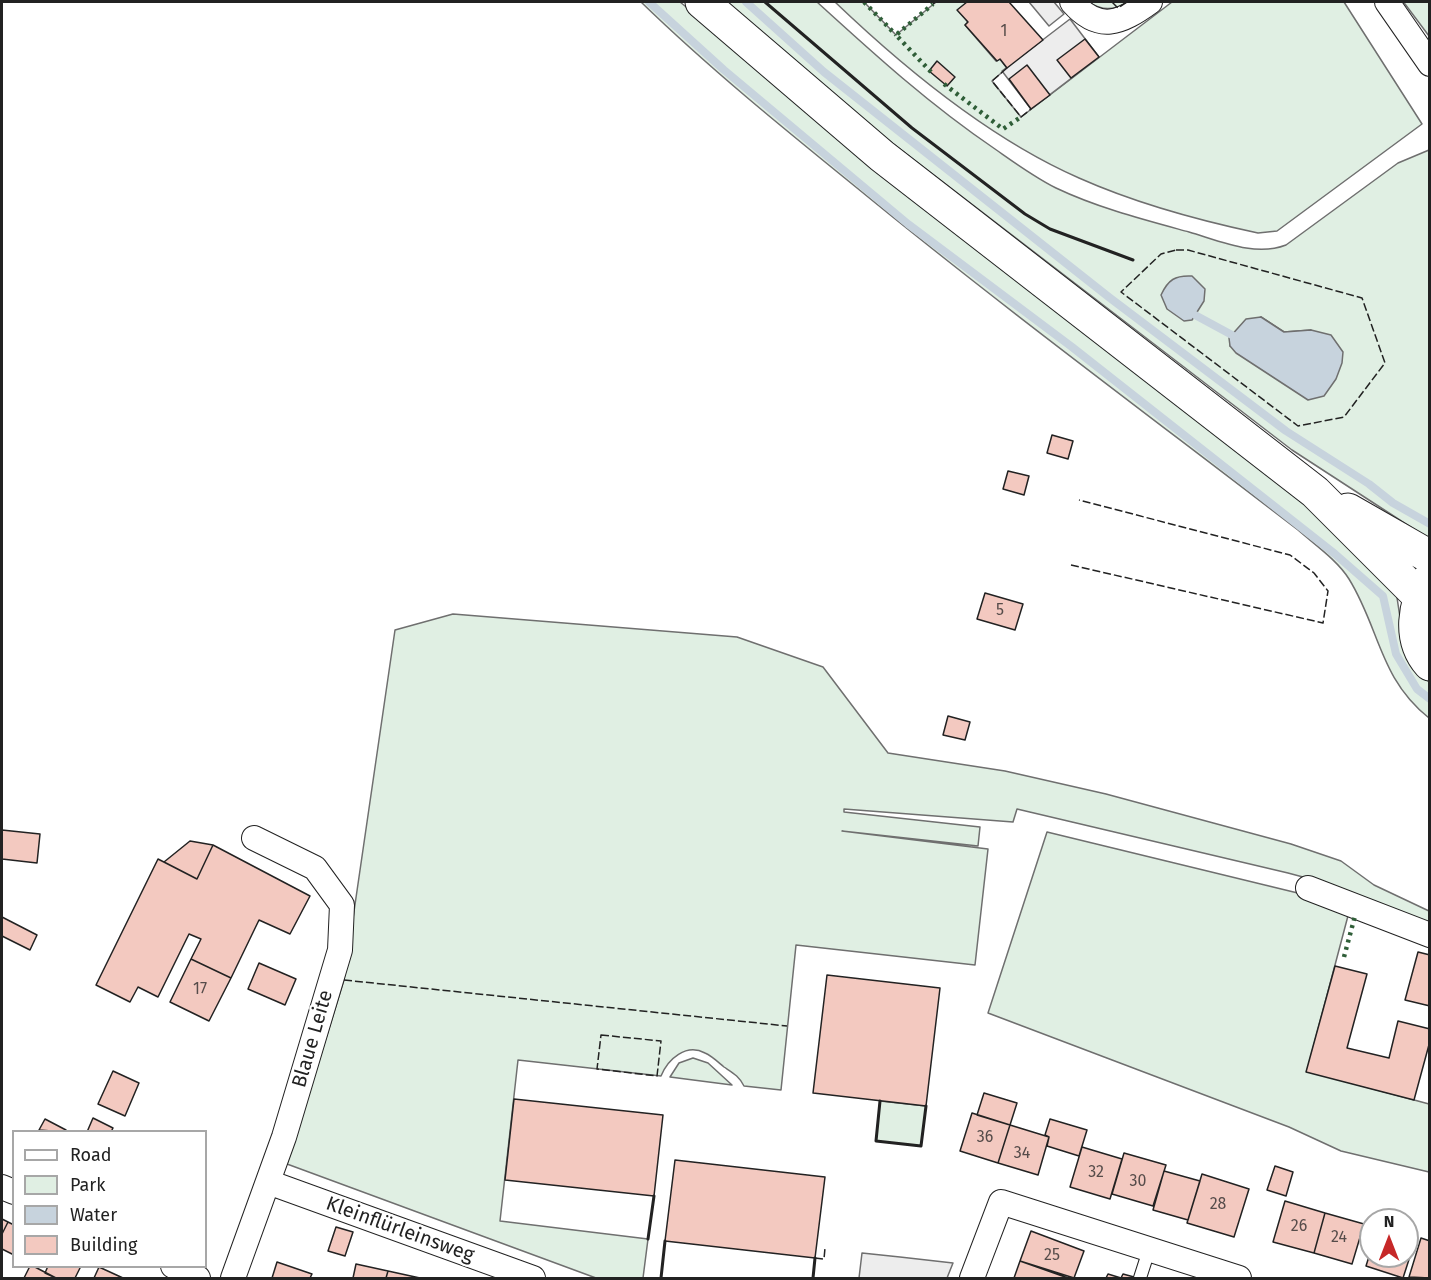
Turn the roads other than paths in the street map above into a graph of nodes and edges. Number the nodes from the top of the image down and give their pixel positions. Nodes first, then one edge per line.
1 (702, 2) edge
2 (1072, 2) edge
3 (1150, 2) edge
4 (1387, 2) edge
5 (1430, 64) edge
6 (1315, 492) junction
7 (1430, 557) edge
8 (1424, 587) edge
9 (1430, 664) edge
10 (254, 838) dead end
11 (1308, 888) dead end
12 (1430, 936) edge
13 (267, 1182) junction
14 (1149, 1250) junction
15 (176, 1268) edge
16 (198, 1278) edge
17 (233, 1278) edge
18 (533, 1278) edge
19 (972, 1278) edge
20 (1140, 1278) edge
21 (1239, 1278) edge

1 - 6 main road
2 - 3 street
4 - 5 street
6 - 7 main road
6 - 8 main road
8 - 9 main road
10 - 13 street, Blaue Leite
11 - 12 street
13 - 17 street, Blaue Leite
13 - 18 street, Kleinflürleinsweg
14 - 19 street
14 - 20 lane
14 - 21 street
15 - 16 street

